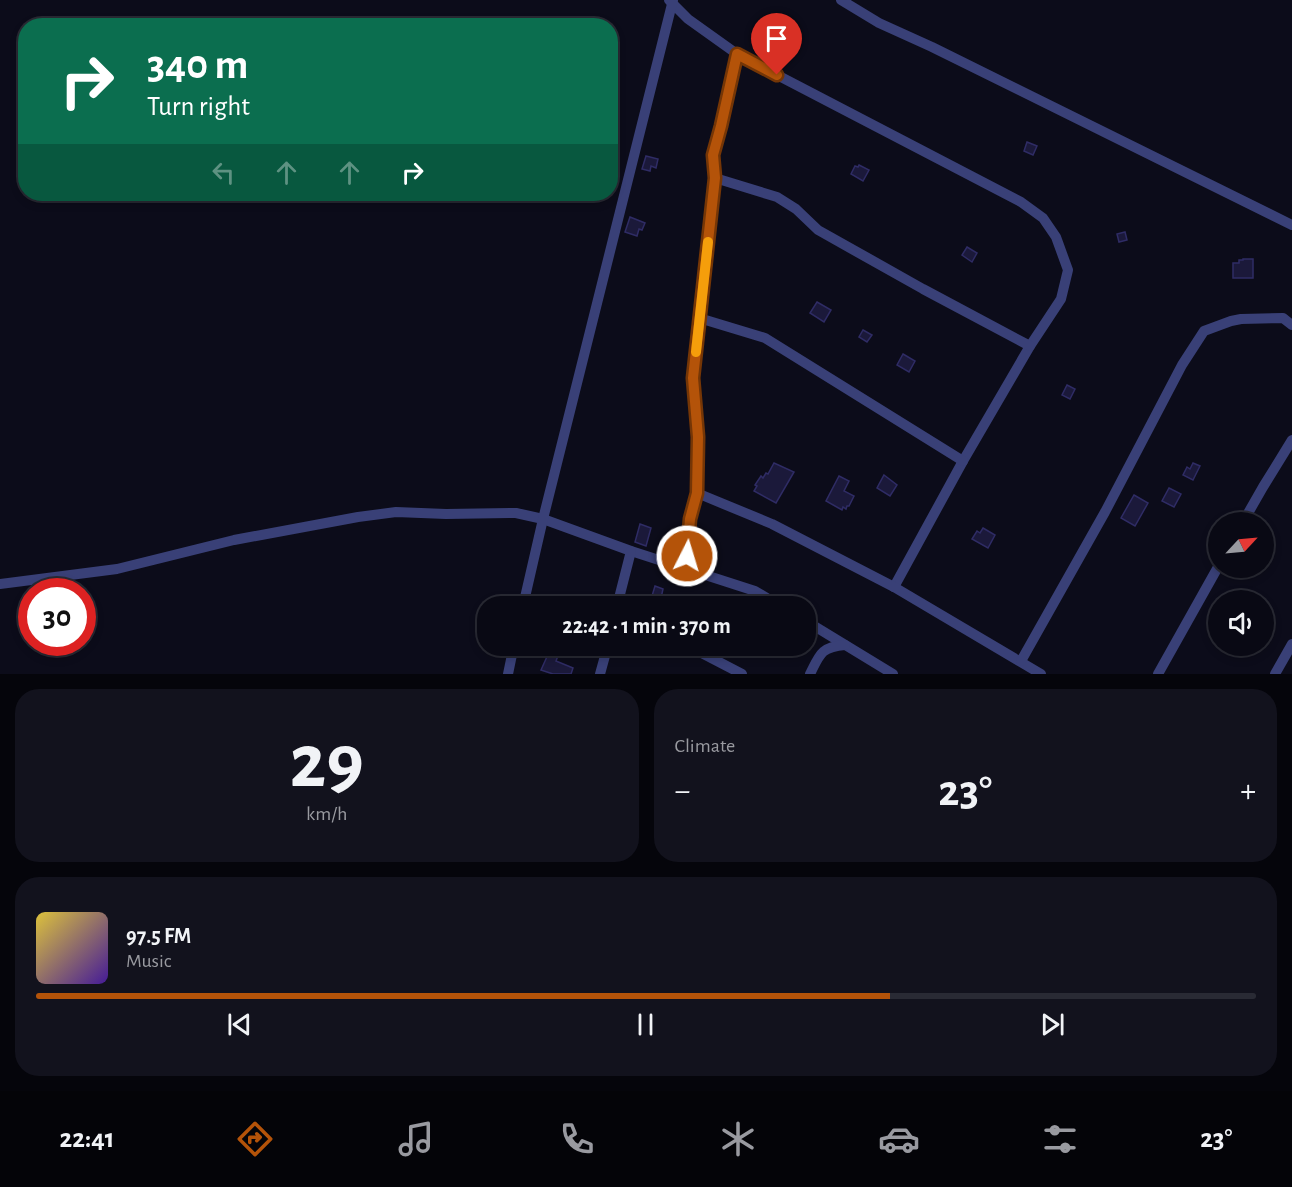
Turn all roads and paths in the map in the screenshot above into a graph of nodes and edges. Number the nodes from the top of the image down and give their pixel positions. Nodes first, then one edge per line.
1 (841, 0) edge
2 (672, 1) edge
3 (737, 54) junction
4 (715, 178) junction
5 (1292, 225) edge
6 (699, 318) junction
7 (1289, 320) edge
8 (1030, 346) junction
9 (1292, 440) edge
10 (963, 461) junction
11 (697, 493) junction
12 (1249, 512) edge
13 (543, 519) junction
14 (631, 551) junction
15 (693, 572) junction
16 (1212, 578) edge
17 (0, 584) edge
18 (894, 587) junction
19 (525, 596) edge
20 (620, 596) edge
21 (763, 596) edge
22 (816, 627) edge
23 (816, 634) edge
24 (1292, 644) edge
25 (845, 645) junction
26 (826, 650) junction
27 (512, 656) edge
28 (605, 656) edge
29 (707, 656) edge
30 (1020, 662) junction
31 (508, 674) edge
32 (600, 674) edge
33 (742, 674) edge
34 (810, 674) edge
35 (894, 674) edge
36 (1041, 674) edge
37 (1158, 674) edge
38 (1275, 674) edge

1 - 5 street
2 - 3 street
2 - 13 street
3 - 4 street
3 - 8 street
4 - 6 street
4 - 8 street
6 - 10 street
6 - 11 street
7 - 30 street
8 - 10 street
9 - 12 street
10 - 18 street
11 - 15 street
11 - 18 street
13 - 14 street
13 - 17 street
13 - 19 street
14 - 15 street
14 - 20 street
15 - 21 street
16 - 37 street
18 - 30 street
22 - 25 street
23 - 26 street
24 - 38 street
25 - 26 street
25 - 35 street
26 - 34 street
27 - 31 street
28 - 32 street
29 - 33 street
30 - 36 street

